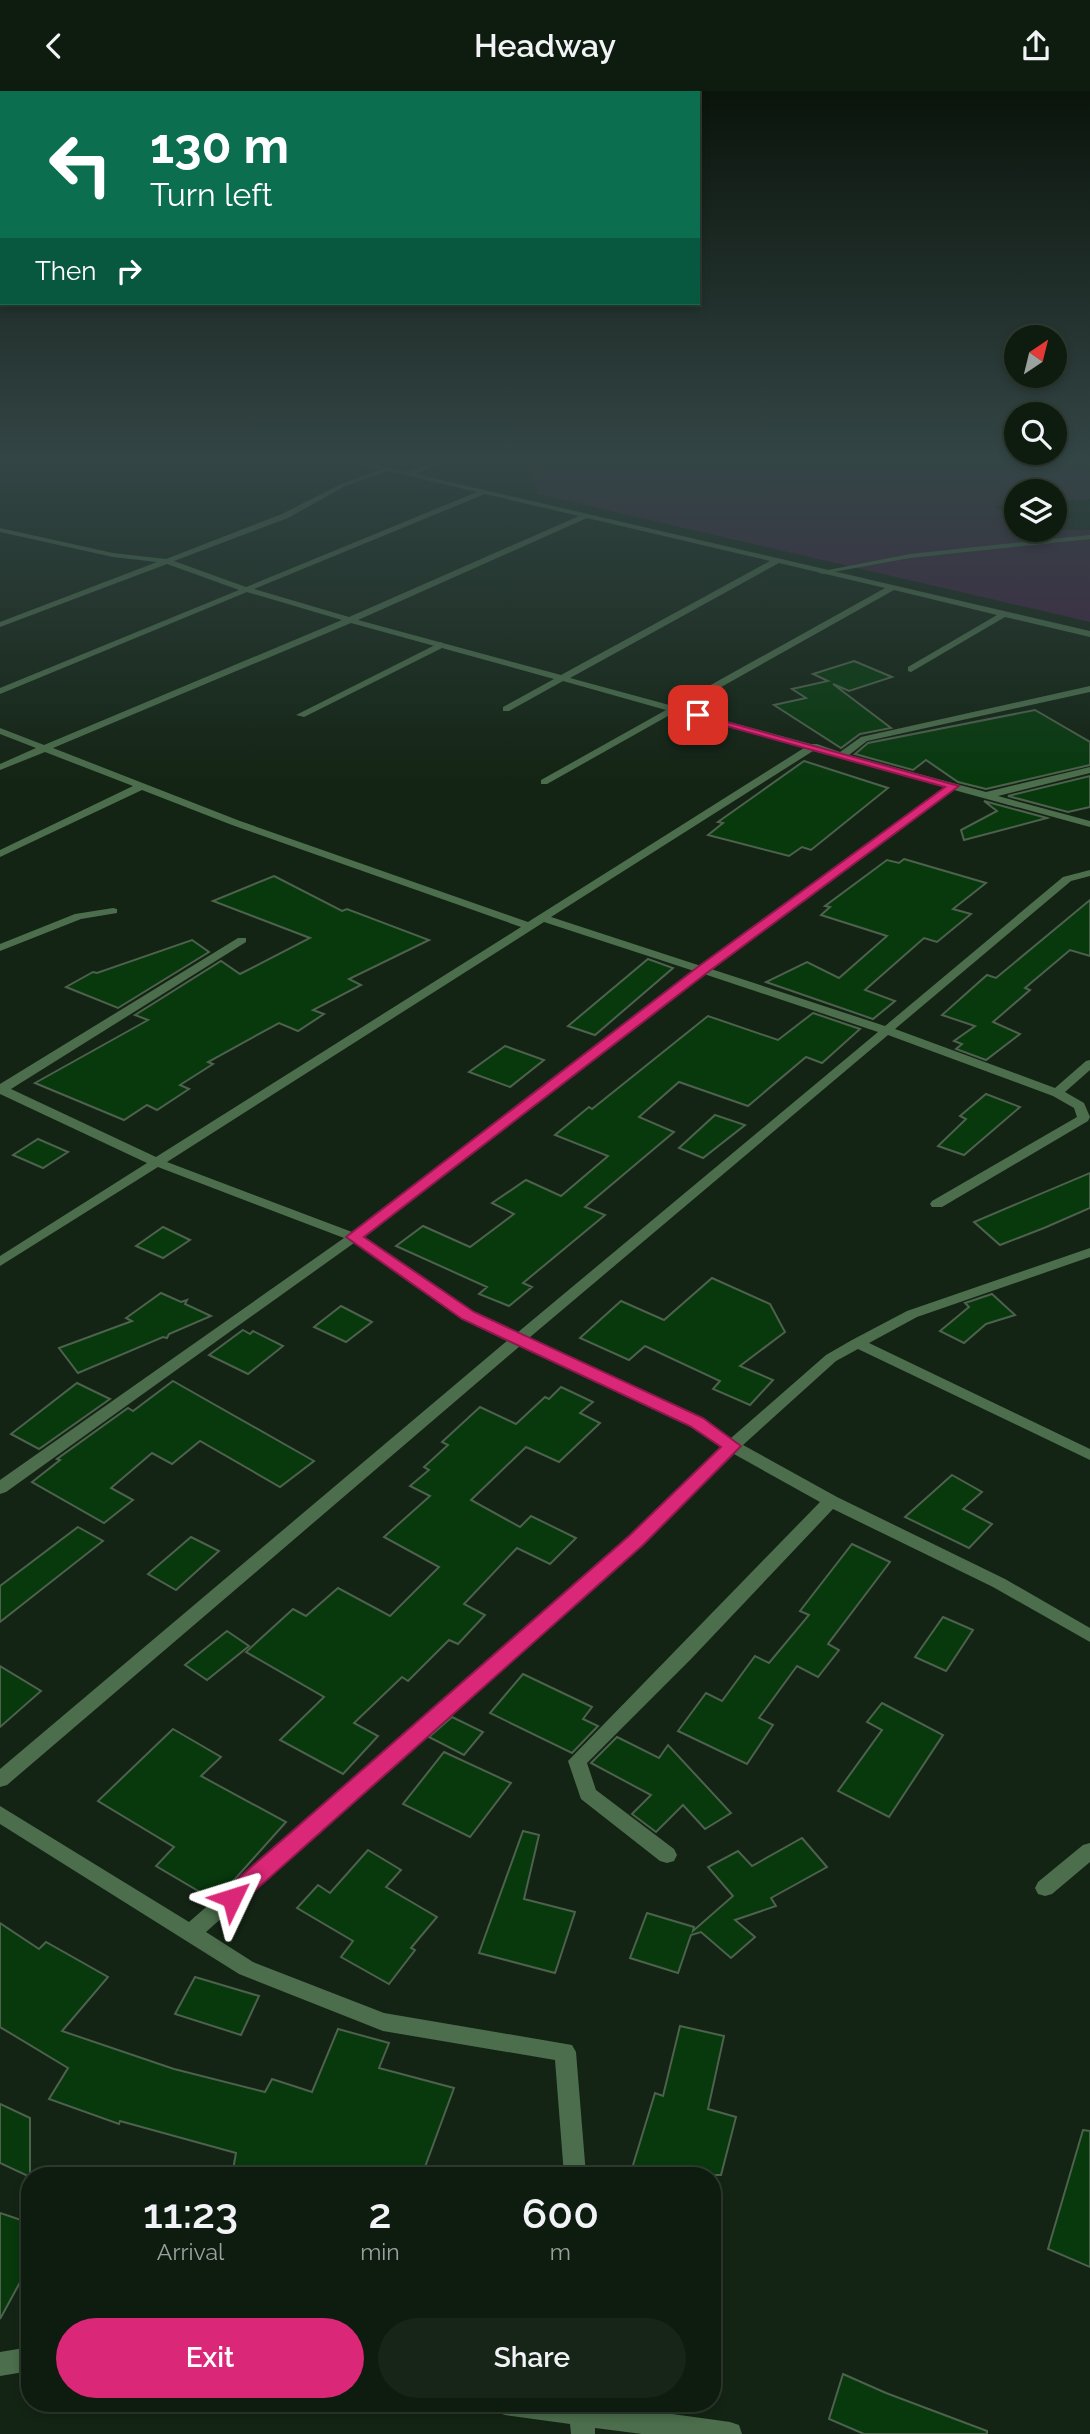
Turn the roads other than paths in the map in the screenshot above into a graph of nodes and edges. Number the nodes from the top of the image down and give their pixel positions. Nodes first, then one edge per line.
1 (152, 566) edge
2 (181, 566) edge
3 (301, 566) edge
4 (471, 566) edge
5 (767, 566) edge
6 (799, 566) edge
7 (853, 566) edge
8 (822, 572) junction
9 (892, 588) junction
10 (245, 589) junction
11 (1004, 614) junction
12 (349, 620) junction
13 (0, 625) edge
14 (1090, 634) edge
15 (441, 645) junction
16 (911, 669) dead end
17 (563, 678) junction
18 (1090, 689) edge
19 (0, 691) edge
20 (674, 708) junction
21 (506, 709) dead end
22 (301, 715) dead end
23 (0, 731) edge
24 (814, 746) junction
25 (43, 748) junction
26 (842, 755) junction
27 (0, 767) edge
28 (1090, 769) edge
29 (544, 782) dead end
30 (142, 786) junction
31 (953, 786) junction
32 (987, 795) junction
33 (1090, 824) edge
34 (0, 854) edge
35 (1090, 873) edge
36 (113, 911) dead end
37 (543, 918) junction
38 (528, 926) junction
39 (242, 940) dead end
40 (0, 948) edge
41 (704, 969) junction
42 (888, 1031) junction
43 (1090, 1064) edge
44 (1, 1089) edge
45 (1057, 1093) junction
46 (156, 1162) junction
47 (937, 1204) dead end
48 (354, 1237) junction
49 (1090, 1252) edge
50 (0, 1262) edge
51 (519, 1339) junction
52 (857, 1343) junction
53 (732, 1446) junction
54 (1090, 1455) edge
55 (0, 1488) edge
56 (831, 1501) junction
57 (1090, 1636) edge
58 (0, 1780) edge
59 (0, 1814) edge
60 (1090, 1851) edge
61 (667, 1855) dead end
62 (1045, 1888) dead end
63 (191, 1933) junction
64 (574, 2167) edge
65 (21, 2360) edge
66 (0, 2364) edge
67 (558, 2412) edge
68 (582, 2416) edge
69 (730, 2434) edge

1 - 13 street
2 - 10 street
3 - 10 street
4 - 12 street
5 - 17 street
6 - 8 street
7 - 8 street
8 - 9 street
9 - 11 street
9 - 20 street
10 - 12 street
10 - 19 street
11 - 14 street
11 - 16 street
12 - 15 street
12 - 25 street
15 - 17 street
15 - 22 street
17 - 20 street
17 - 21 street
18 - 26 street
20 - 24 street
20 - 29 street
23 - 25 street
24 - 26 street
24 - 37 street
25 - 27 street
25 - 30 street
26 - 31 street
28 - 32 street
30 - 34 street
30 - 38 street
31 - 32 street
31 - 41 street
32 - 33 street
35 - 42 street
36 - 40 street
37 - 38 street
37 - 41 street
38 - 46 street
39 - 44 street
41 - 42 street
41 - 48 street
42 - 45 street
42 - 51 street
43 - 45 street
44 - 46 street
45 - 47 street
46 - 48 street
46 - 50 street
48 - 51 street
48 - 55 street
49 - 52 street
51 - 53 street
51 - 58 street
52 - 53 street
52 - 54 street
53 - 56 street
53 - 63 street
56 - 57 street
56 - 61 street
59 - 63 street
60 - 62 street
63 - 64 street
65 - 66 street
67 - 68 street
68 - 69 street

